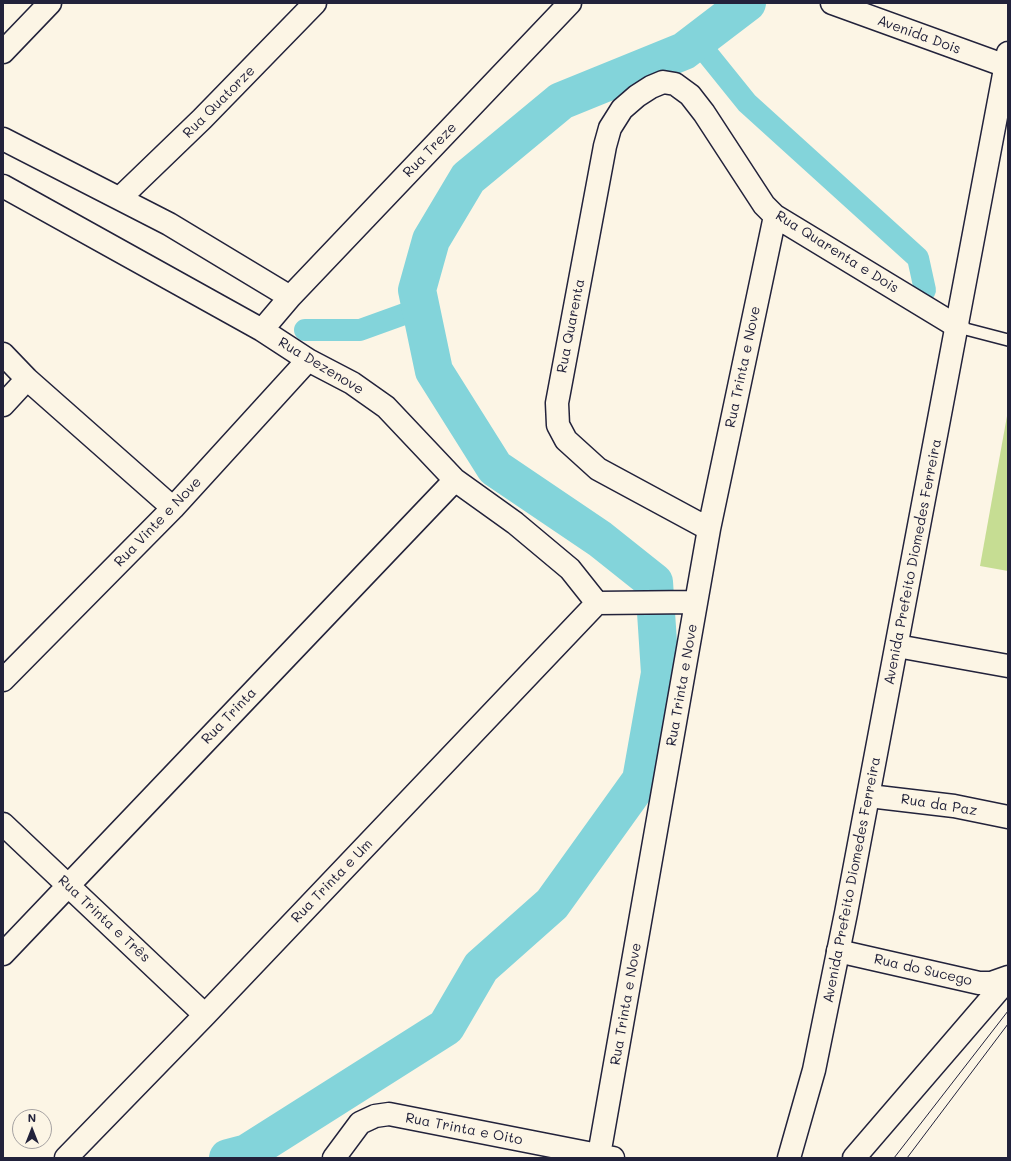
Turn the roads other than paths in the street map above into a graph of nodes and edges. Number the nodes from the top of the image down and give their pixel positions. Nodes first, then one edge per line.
1 (50, 3) edge
2 (315, 3) edge
3 (570, 3) edge
4 (832, 3) edge
5 (3, 52) edge
6 (1007, 59) edge
7 (675, 84) joint
8 (3, 139) edge
9 (3, 186) edge
10 (120, 198) junction
11 (775, 216) junction
12 (290, 297) junction
13 (958, 327) junction
14 (262, 330) junction
15 (1008, 340) edge
16 (3, 354) edge
17 (308, 360) junction
18 (27, 379) junction
19 (3, 405) edge
20 (455, 480) junction
21 (173, 508) junction
22 (709, 529) junction
23 (696, 602) junction
24 (597, 603) junction
25 (897, 646) junction
26 (1008, 666) edge
27 (3, 680) edge
28 (869, 796) junction
29 (1008, 817) edge
30 (3, 824) edge
31 (67, 885) junction
32 (838, 951) junction
33 (3, 954) edge
34 (1008, 978) edge
35 (205, 1015) junction
36 (567, 1154) edge
37 (606, 1157) edge
38 (66, 1158) edge
39 (334, 1158) edge
40 (789, 1158) edge
41 (854, 1158) edge

1 - 5 street
2 - 10 street, Rua Quatorze
3 - 12 street, Rua Treze
4 - 6 street, Avenida Dois
6 - 13 street, Avenida Prefeito Diomedes Ferreira
7 - 11 street, Rua Quarenta e Dois
7 - 22 street, Rua Quarenta
8 - 10 street
9 - 14 street, Rua Dezenove
10 - 12 street
11 - 13 street, Rua Quarenta e Dois
11 - 22 street, Rua Trinta e Nove
12 - 14 street, Rua Treze
13 - 15 lane
13 - 25 street, Avenida Prefeito Diomedes Ferreira
14 - 17 street, Rua Dezenove
16 - 18 street
17 - 20 street, Rua Dezenove
17 - 21 street, Rua Vinte e Nove
18 - 19 street
18 - 21 street
20 - 24 street, Rua Dezenove
20 - 31 street, Rua Trinta
21 - 27 street, Rua Vinte e Nove
22 - 23 street, Rua Trinta e Nove
23 - 24 street
23 - 37 street, Rua Trinta e Nove
24 - 35 street, Rua Trinta e Um
25 - 26 street
25 - 28 street, Avenida Prefeito Diomedes Ferreira
28 - 29 street, Rua da Paz
28 - 32 street, Avenida Prefeito Diomedes Ferreira
30 - 31 street, Rua Trinta e Três
31 - 33 street, Rua Trinta
31 - 35 street, Rua Trinta e Três
32 - 34 street, Rua do Sucego
32 - 40 street, Avenida Prefeito Diomedes Ferreira
34 - 41 street
35 - 38 street, Rua Trinta e Um
36 - 37 street, Rua Trinta e Oito
36 - 39 street, Rua Trinta e Oito

